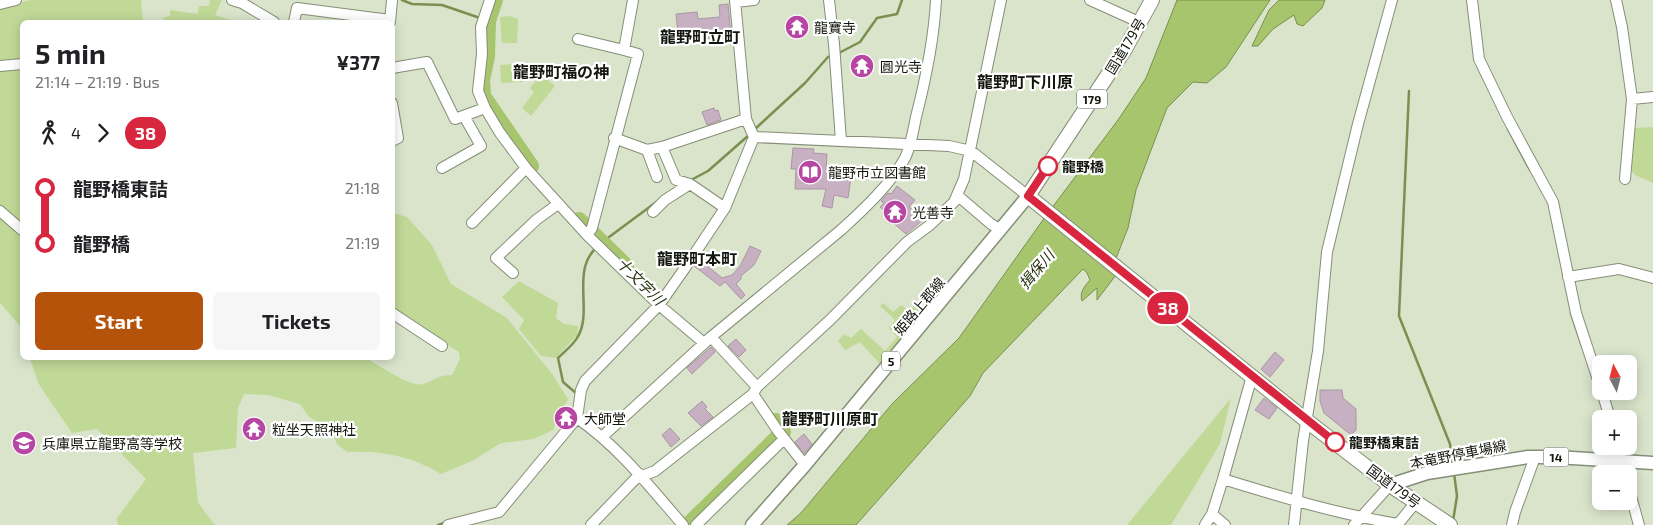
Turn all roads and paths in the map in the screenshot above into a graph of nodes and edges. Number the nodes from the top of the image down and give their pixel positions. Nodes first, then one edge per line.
1 (16, 0) edge
2 (232, 0) edge
3 (490, 0) edge
4 (633, 0) edge
5 (754, 0) edge
6 (828, 0) edge
7 (936, 0) edge
8 (1001, 0) edge
9 (1090, 0) edge
10 (1152, 0) edge
11 (1392, 0) edge
12 (1472, 0) edge
13 (1616, 0) edge
14 (392, 1) edge
15 (735, 1) edge
16 (0, 4) edge
17 (1112, 4) edge
18 (271, 20) edge
19 (294, 20) edge
20 (383, 20) edge
21 (390, 20) edge
22 (1140, 23) junction
23 (578, 39) dead end
24 (624, 50) junction
25 (20, 64) edge
26 (0, 66) edge
27 (395, 67) edge
28 (1653, 97) edge
29 (1632, 99) junction
30 (485, 108) junction
31 (464, 116) junction
32 (746, 119) junction
33 (395, 121) edge
34 (754, 137) junction
35 (614, 138) junction
36 (395, 139) edge
37 (841, 141) junction
38 (910, 144) junction
39 (662, 147) junction
40 (647, 150) junction
41 (971, 151) junction
42 (442, 168) dead end
43 (526, 168) junction
44 (657, 177) dead end
45 (1625, 179) dead end
46 (690, 184) junction
47 (957, 195) junction
48 (1028, 196) junction
49 (558, 204) junction
50 (725, 208) junction
51 (0, 211) edge
52 (653, 212) dead end
53 (472, 223) dead end
54 (20, 228) edge
55 (1001, 230) junction
56 (587, 235) junction
57 (513, 273) dead end
58 (1568, 277) junction
59 (1653, 278) edge
60 (659, 305) junction
61 (395, 315) edge
62 (707, 340) junction
63 (442, 346) dead end
64 (1592, 360) edge
65 (1250, 374) junction
66 (755, 391) junction
67 (577, 418) junction
68 (1307, 421) junction
69 (781, 435) junction
70 (603, 436) junction
71 (1620, 455) edge
72 (1535, 457) junction
73 (1621, 460) junction
74 (1653, 463) edge
75 (805, 465) junction
76 (1622, 465) edge
77 (641, 475) junction
78 (1223, 479) junction
79 (1390, 485) junction
80 (1298, 502) junction
81 (1416, 502) junction
82 (1635, 510) edge
83 (1212, 514) junction
84 (1357, 521) edge
85 (1445, 523) edge
86 (448, 525) edge
87 (591, 525) edge
88 (683, 525) edge
89 (696, 525) edge
90 (752, 525) edge
91 (1205, 525) edge
92 (1225, 525) edge
93 (1294, 525) edge
94 (1512, 525) edge
95 (1639, 525) edge

1 - 16 street
2 - 18 street
3 - 30 street
4 - 24 street
5 - 15 street
6 - 37 street
7 - 38 street
8 - 41 street
9 - 17 street
10 - 22 highway, 国道179号 / 179
11 - 68 street
12 - 58 street
13 - 29 street
14 - 21 street
15 - 32 street
17 - 22 street
19 - 20 street
22 - 48 highway, 国道179号 / 179
23 - 24 street
24 - 35 street
25 - 26 street
27 - 31 street
28 - 29 street
29 - 45 street
30 - 31 street
30 - 43 street
31 - 42 street
32 - 34 street
32 - 39 street
33 - 36 street
34 - 37 street
34 - 50 street
35 - 40 street
35 - 56 street
37 - 38 street
38 - 41 street
38 - 62 street
39 - 40 street
39 - 46 street
40 - 44 street
41 - 47 street
41 - 48 street
43 - 49 street
43 - 53 street
46 - 50 street
46 - 52 street
47 - 55 street
47 - 66 street
48 - 55 main road, 姫路上郡線 / 5
48 - 65 highway, 国道179号
49 - 56 street
49 - 57 street
50 - 60 street
51 - 54 street
55 - 75 main road, 姫路上郡線 / 5
56 - 60 street
58 - 59 street
58 - 64 street
60 - 62 street
60 - 67 street
61 - 63 street
62 - 66 street
62 - 70 street
65 - 68 highway, 国道179号
65 - 78 street
66 - 69 street
66 - 77 street
67 - 70 street
67 - 86 street
68 - 79 highway, 国道179号
68 - 80 street
69 - 75 street
69 - 89 street
70 - 77 street
71 - 73 street
72 - 73 main road, 本竜野停車場線 / 14
72 - 79 main road, 本竜野停車場線 / 14
72 - 94 street
73 - 74 main road, 本竜野停車場線 / 14
73 - 76 street
75 - 90 main road, 姫路上郡線 / 5
77 - 87 street
77 - 88 street
78 - 80 street
78 - 83 street
79 - 81 highway, 国道179号
79 - 84 street
80 - 84 street
80 - 93 street
81 - 84 street
81 - 85 highway, 国道179号
82 - 95 street
83 - 91 street
83 - 92 street

